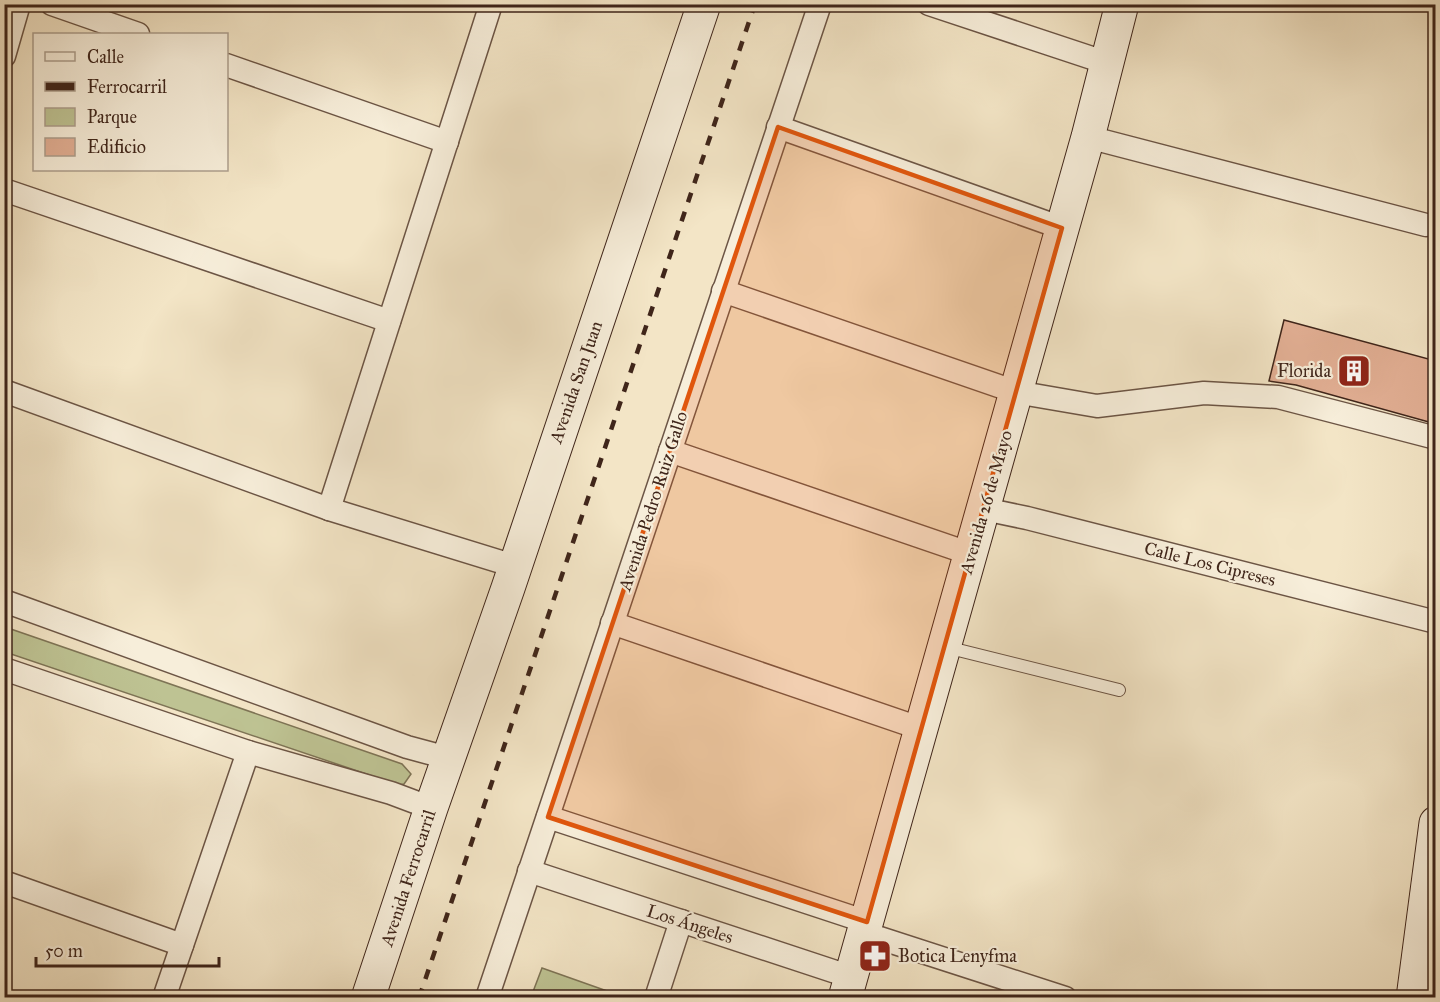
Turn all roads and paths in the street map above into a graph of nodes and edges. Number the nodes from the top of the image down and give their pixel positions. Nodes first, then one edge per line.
1 (20, 4) edge
2 (52, 4) edge
3 (491, 4) edge
4 (704, 4) edge
5 (820, 4) edge
6 (929, 4) edge
7 (1122, 4) edge
8 (135, 33) edge
9 (4, 57) edge
10 (1107, 63) junction
11 (228, 66) edge
12 (778, 127) junction
13 (1088, 137) junction
14 (447, 142) junction
15 (4, 190) edge
16 (1426, 225) dead end
17 (1062, 228) junction
18 (723, 291) junction
19 (389, 321) junction
20 (4, 391) edge
21 (1016, 392) junction
22 (1436, 438) edge
23 (670, 452) junction
24 (330, 509) junction
25 (984, 509) junction
26 (971, 554) junction
27 (514, 566) junction
28 (4, 601) edge
29 (1436, 622) edge
30 (612, 623) junction
31 (944, 647) junction
32 (4, 669) edge
33 (1119, 690) dead end
34 (922, 729) junction
35 (248, 752) junction
36 (448, 758) junction
37 (431, 808) junction
38 (548, 816) junction
39 (1436, 823) edge
40 (529, 871) junction
41 (4, 882) edge
42 (681, 921) junction
43 (865, 928) junction
44 (182, 945) junction
45 (1421, 986) edge
46 (848, 987) edge
47 (164, 998) edge
48 (368, 998) edge
49 (487, 998) edge
50 (656, 998) edge
51 (1065, 998) edge

1 - 9 street
2 - 8 street
3 - 14 street
4 - 27 street, Avenida San Juan
5 - 12 street, Avenida Pedro Ruiz Gallo
6 - 10 street
7 - 10 street, Avenida 26 de Mayo
10 - 13 street, Avenida 26 de Mayo
11 - 14 street
12 - 17 street
12 - 18 street, Avenida Pedro Ruiz Gallo
13 - 16 street
13 - 17 street, Avenida 26 de Mayo
14 - 19 street
15 - 19 street
17 - 21 street, Avenida 26 de Mayo
18 - 21 street
18 - 23 street, Avenida Pedro Ruiz Gallo
19 - 24 street
20 - 24 street
21 - 22 street
21 - 25 street, Avenida 26 de Mayo
23 - 26 street
23 - 30 street, Avenida Pedro Ruiz Gallo
24 - 27 street
25 - 26 street, Avenida 26 de Mayo
25 - 29 street, Calle Los Cipreses
26 - 31 street, Avenida 26 de Mayo
27 - 36 street, Avenida San Juan
28 - 36 street
30 - 34 street
30 - 38 street, Avenida Pedro Ruiz Gallo
31 - 33 lane
31 - 34 street, Avenida 26 de Mayo
32 - 35 street
34 - 43 street, Avenida 26 de Mayo
35 - 37 street
35 - 44 street
36 - 37 street, Avenida Ferrocarril
37 - 48 street, Avenida Ferrocarril
38 - 40 street, Avenida Pedro Ruiz Gallo
38 - 43 street
39 - 45 street
40 - 42 street, Los Ángeles
40 - 49 street, Avenida Pedro Ruiz Gallo
41 - 44 street
42 - 46 street, Los Ángeles
42 - 50 street
43 - 46 street, Avenida 26 de Mayo
43 - 51 street
44 - 47 street

